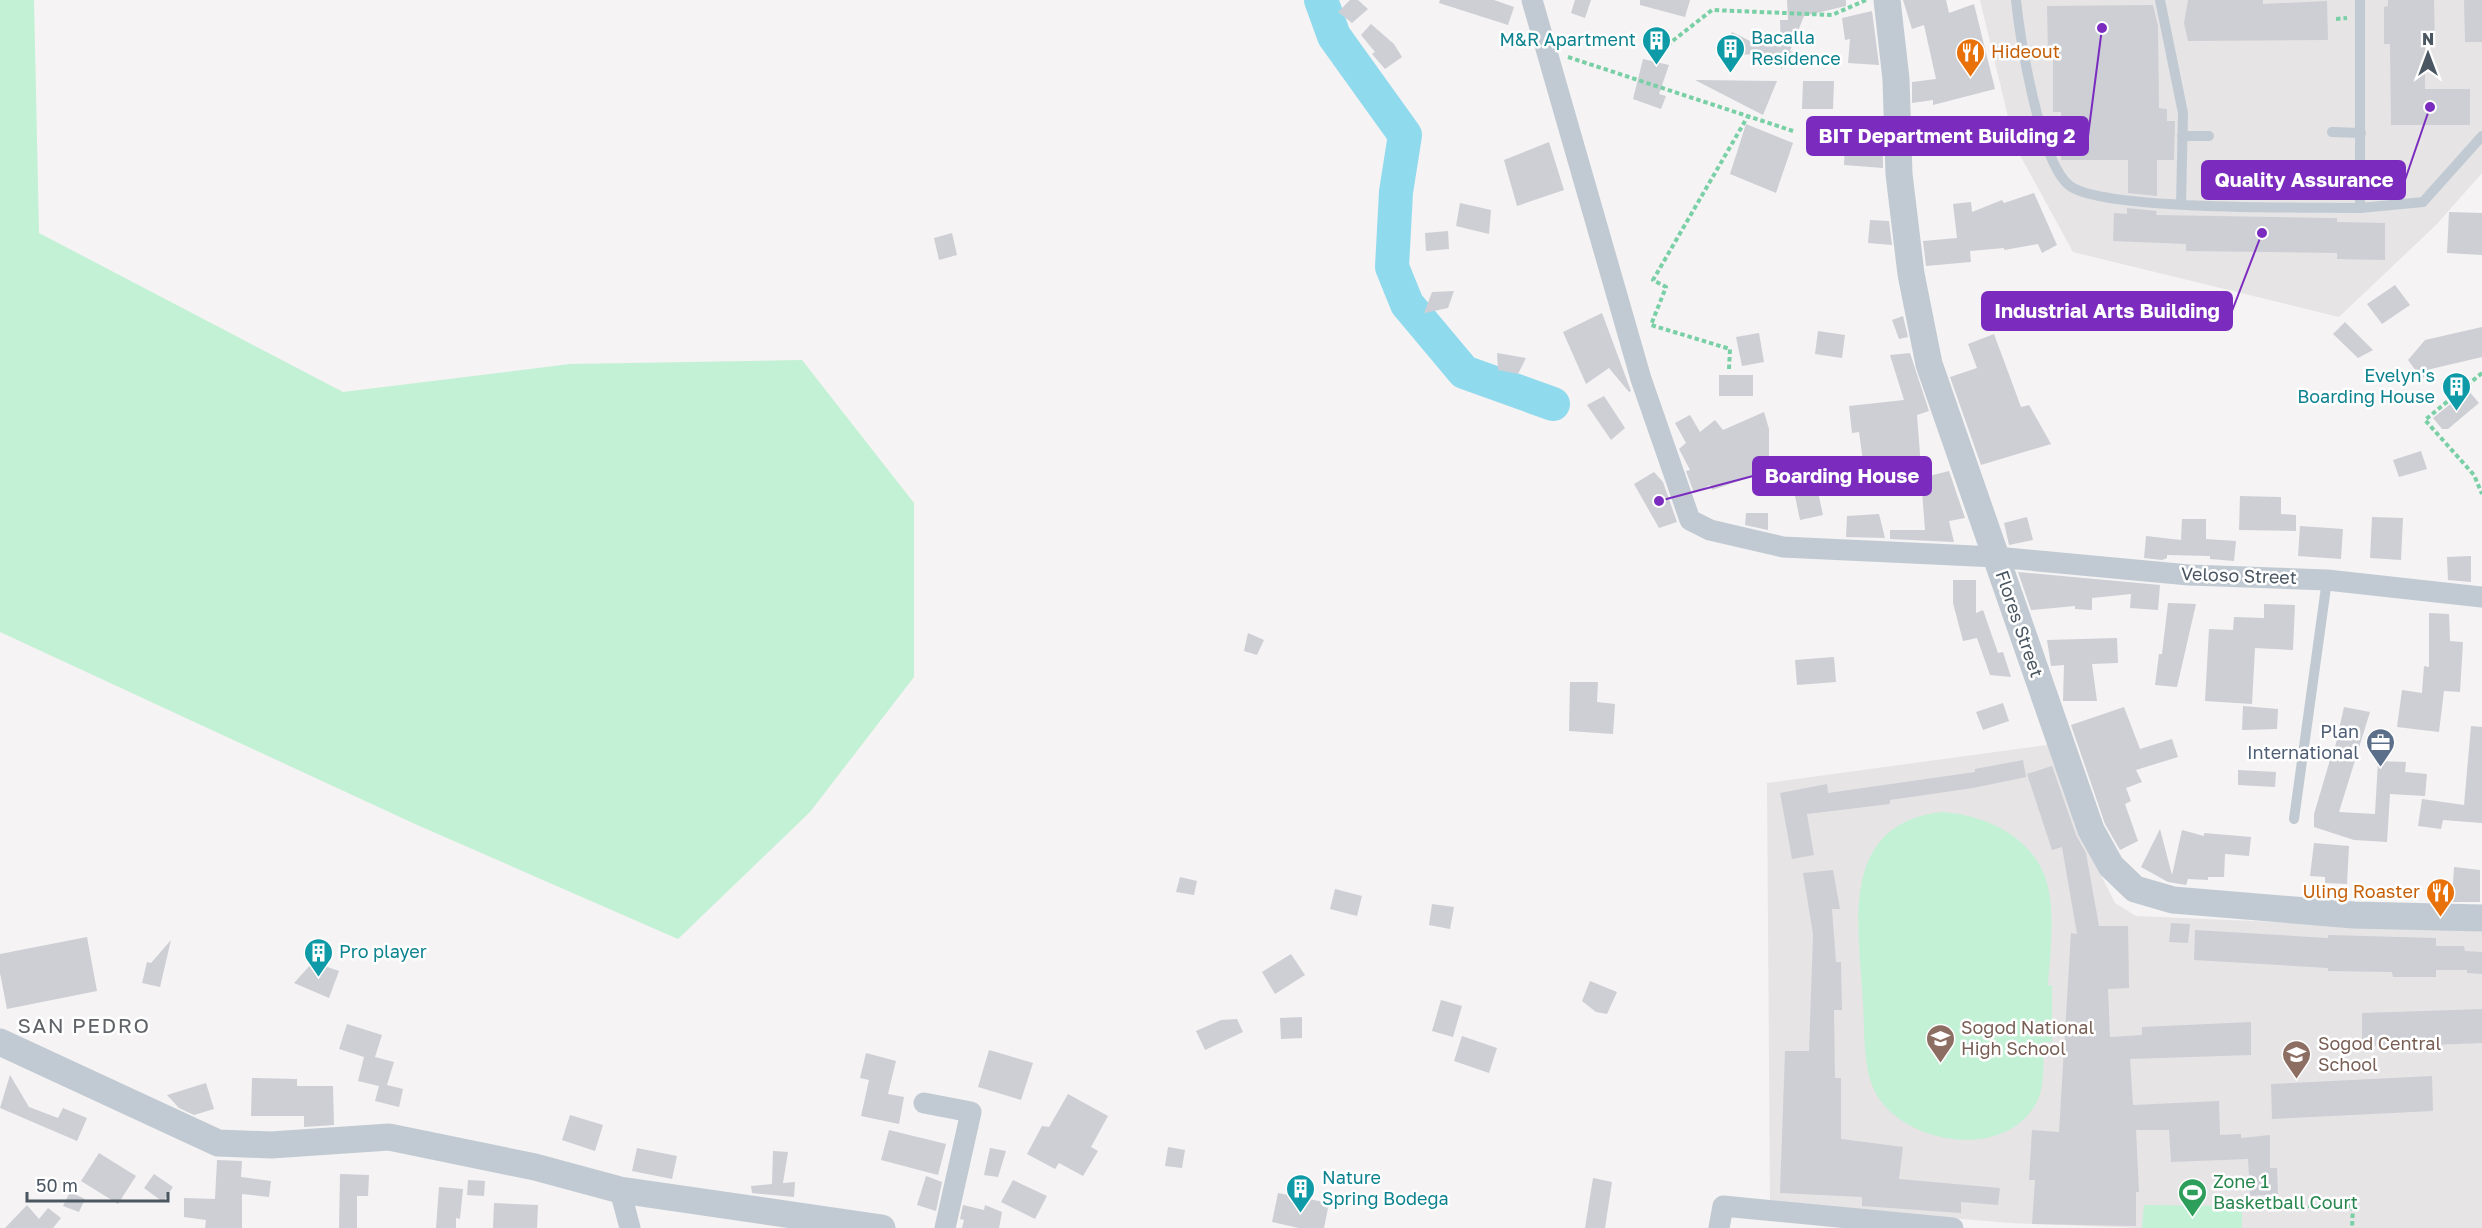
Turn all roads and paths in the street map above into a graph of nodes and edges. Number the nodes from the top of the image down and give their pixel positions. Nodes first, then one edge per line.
1 (1532, 0) edge
2 (1867, 0) edge
3 (1887, 0) edge
4 (2016, 0) edge
5 (2160, 0) edge
6 (2360, 0) edge
7 (1545, 49) junction
8 (1661, 50) dead end
9 (1748, 116) junction
10 (1794, 131) dead end
11 (2332, 132) dead end
12 (2361, 133) junction
13 (2182, 136) junction
14 (2209, 136) dead end
15 (2482, 136) edge
16 (2181, 204) junction
17 (2360, 208) junction
18 (1730, 369) dead end
19 (2482, 373) edge
20 (2482, 494) edge
21 (1996, 557) junction
22 (2327, 580) junction
23 (2482, 597) edge
24 (2294, 819) dead end
25 (2482, 918) edge
26 (0, 1042) edge
27 (924, 1103) dead end
28 (620, 1190) junction
29 (2248, 1206) dead end
30 (630, 1228) edge
31 (882, 1228) edge
32 (945, 1228) edge
33 (1719, 1228) edge
34 (1953, 1228) edge
35 (2352, 1228) edge

1 - 7 street
2 - 8 path
3 - 21 street, Flores Street
4 - 16 lane
5 - 13 lane
6 - 12 lane
7 - 9 path
7 - 21 street, Veloso Street
9 - 10 path
9 - 18 path
11 - 12 lane
12 - 17 lane
13 - 14 lane
13 - 16 lane
15 - 17 lane
16 - 17 lane
19 - 20 path
21 - 22 street, Veloso Street
21 - 25 street, Flores Street
22 - 23 street, Veloso Street
22 - 24 lane
26 - 28 street
27 - 32 street
28 - 30 street
28 - 31 street
29 - 35 path
33 - 34 street

